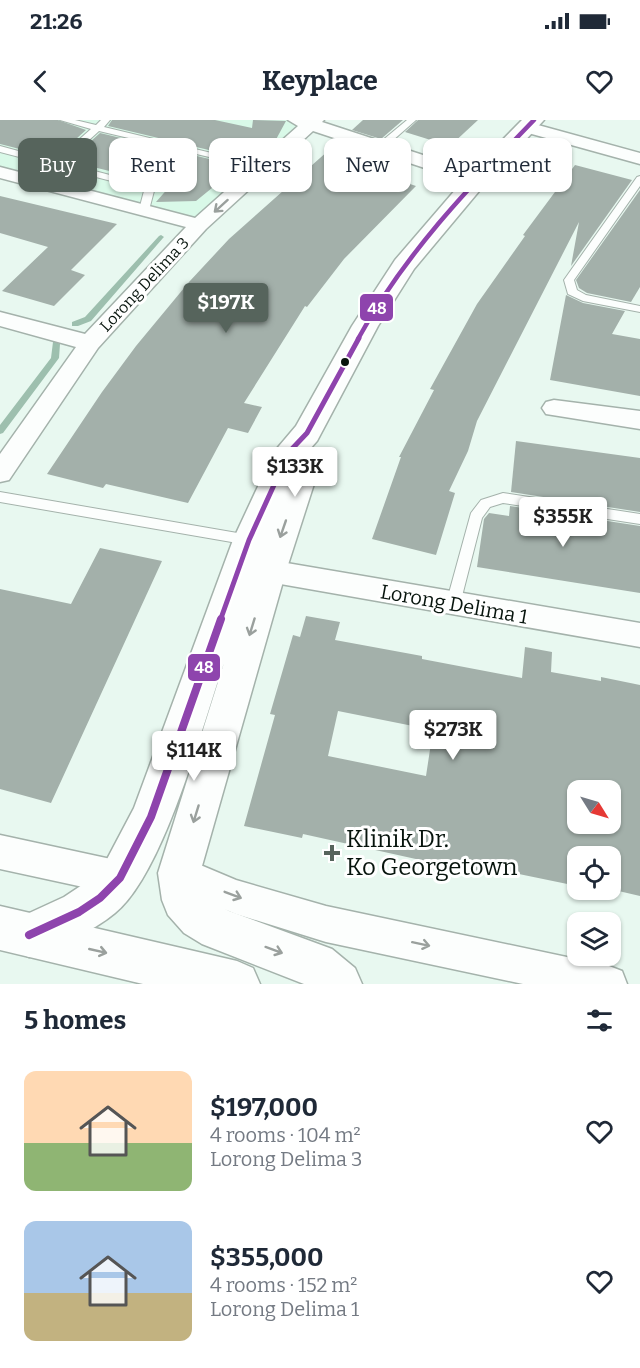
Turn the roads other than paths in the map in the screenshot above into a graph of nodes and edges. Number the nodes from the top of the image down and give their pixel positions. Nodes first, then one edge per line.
1 (64, 120) edge
2 (106, 120) edge
3 (412, 120) edge
4 (307, 121) edge
5 (531, 123) edge
6 (97, 128) junction
7 (86, 138) edge
8 (291, 138) edge
9 (355, 138) edge
10 (391, 138) edge
11 (517, 138) edge
12 (0, 149) edge
13 (18, 154) edge
14 (209, 154) edge
15 (640, 158) edge
16 (0, 172) edge
17 (97, 174) edge
18 (640, 179) edge
19 (236, 192) edge
20 (466, 192) edge
21 (144, 210) junction
22 (200, 225) junction
23 (640, 309) edge
24 (0, 319) edge
25 (90, 343) junction
26 (554, 408) dead end
27 (640, 420) edge
28 (0, 473) edge
29 (0, 497) edge
30 (640, 519) edge
31 (259, 555) junction
32 (453, 604) junction
33 (640, 635) edge
34 (0, 852) edge
35 (179, 873) junction
36 (120, 878) junction
37 (15, 931) edge
38 (237, 984) edge
39 (339, 984) edge
40 (609, 984) edge

1 - 6 lane
2 - 6 lane
3 - 10 lane
4 - 8 street, Lorong Delima 3
4 - 9 street
5 - 11 main road
5 - 15 street
6 - 7 lane
6 - 14 lane
12 - 13 lane
16 - 21 street
17 - 21 lane
18 - 23 lane
19 -> 22 street, Lorong Delima 3
20 - 31 main road
21 - 22 street
22 - 25 street, Lorong Delima 3
24 - 25 street
25 - 28 street, Lorong Delima 3
26 - 27 street
29 - 31 lane
30 - 32 lane
31 - 32 street, Lorong Delima 1
31 -> 35 main road
31 - 36 main road
32 - 33 street, Lorong Delima 1
34 - 36 street
35 -> 39 main road
35 -> 40 street
36 - 37 main road
37 -> 38 main road

